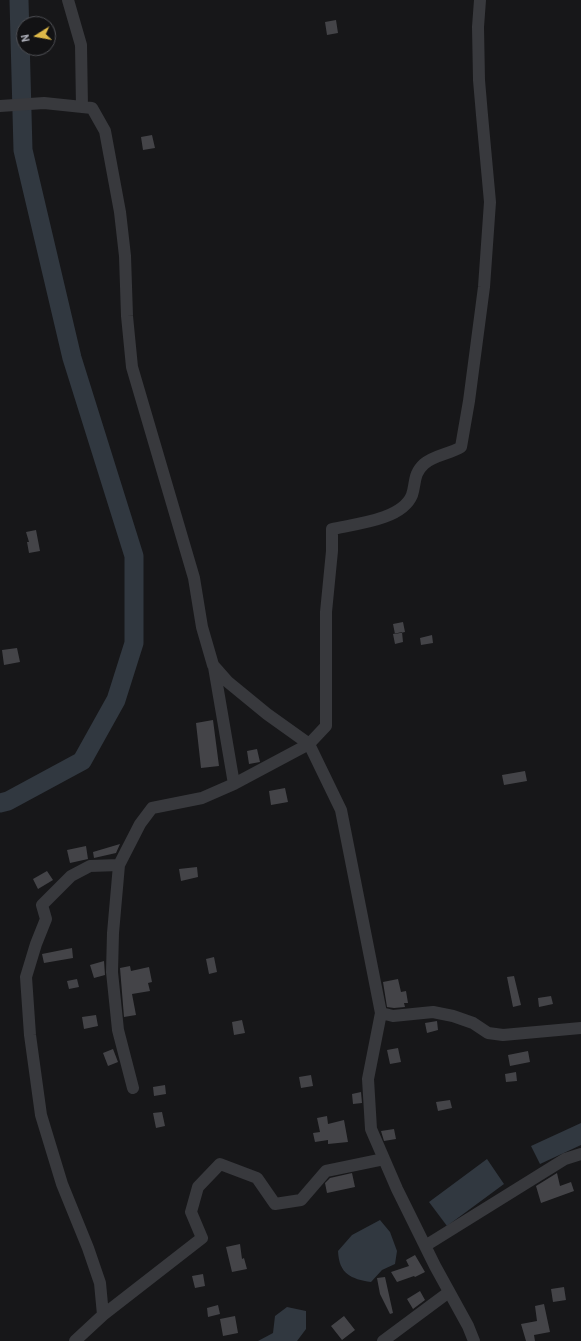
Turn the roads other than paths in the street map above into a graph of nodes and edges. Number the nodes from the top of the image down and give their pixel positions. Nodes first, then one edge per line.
1 (68, 0) edge
2 (480, 0) edge
3 (0, 106) edge
4 (82, 107) junction
5 (214, 665) junction
6 (309, 744) junction
7 (234, 784) junction
8 (119, 865) junction
9 (381, 1013) junction
10 (581, 1028) edge
11 (133, 1088) dead end
12 (581, 1154) edge
13 (384, 1160) junction
14 (425, 1246) junction
15 (449, 1292) junction
16 (103, 1315) junction
17 (75, 1341) edge
18 (383, 1341) edge
19 (474, 1341) edge

1 - 4 street
2 - 6 street
3 - 4 street
4 - 5 street
5 - 6 street
5 - 7 street
6 - 7 street
6 - 9 street
7 - 8 street
8 - 11 street
8 - 16 street
9 - 10 street
9 - 13 street
12 - 14 street
13 - 14 street
13 - 16 street
14 - 15 street
15 - 18 street
15 - 19 street
16 - 17 street

